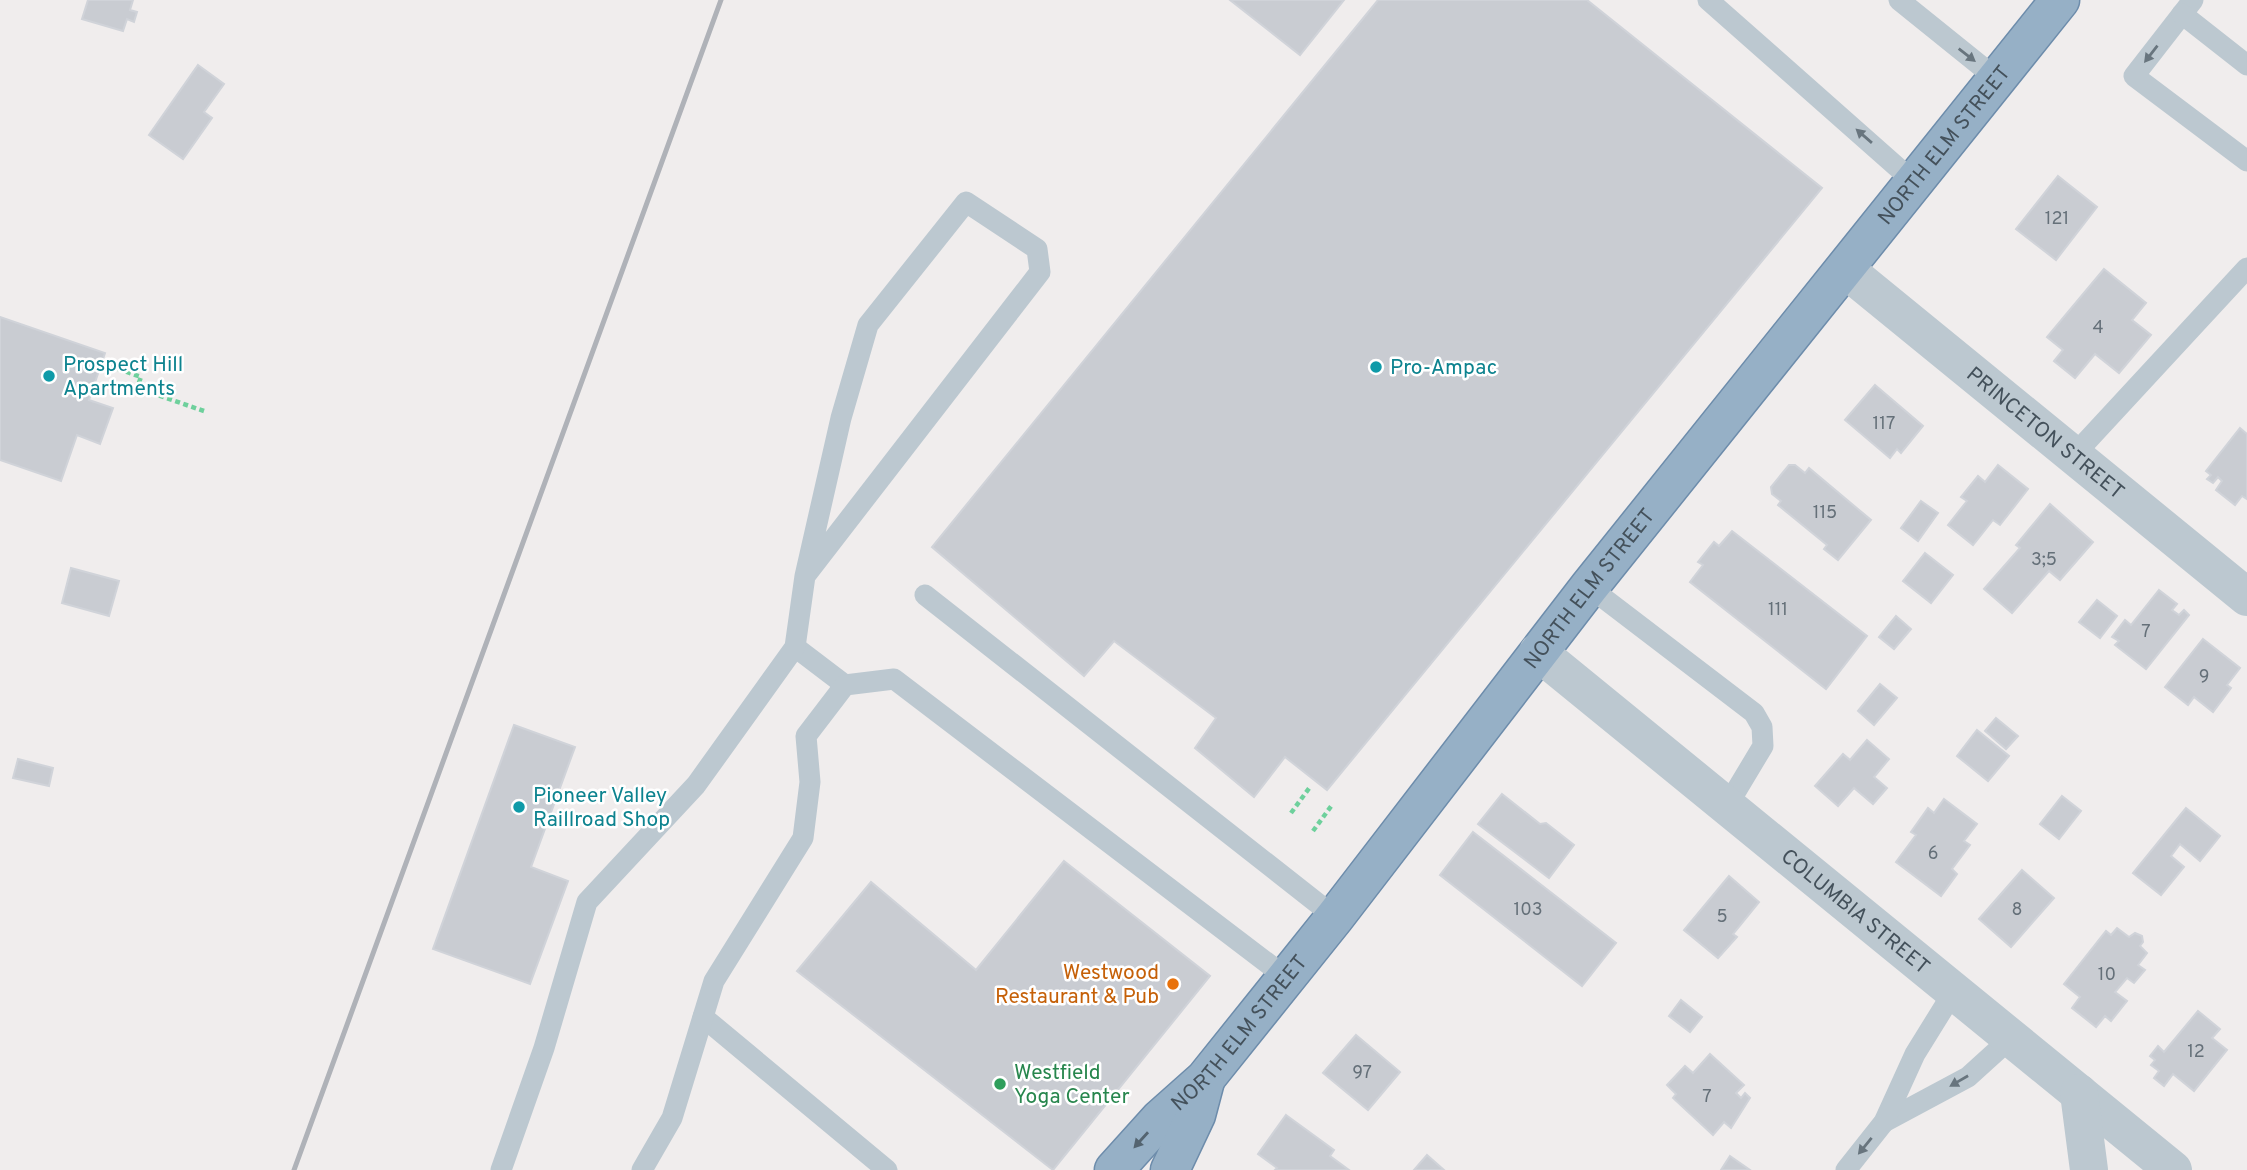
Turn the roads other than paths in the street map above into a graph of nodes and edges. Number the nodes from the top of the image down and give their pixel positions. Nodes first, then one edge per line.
1 (1708, 0) edge
2 (1899, 0) edge
3 (1925, 0) edge
4 (2060, 0) edge
5 (2187, 7) edge
6 (1940, 33) junction
7 (2247, 65) edge
8 (1997, 79) junction
9 (2247, 161) edge
10 (1914, 182) junction
11 (2247, 268) edge
12 (1844, 269) junction
13 (2073, 456) junction
14 (805, 576) junction
15 (1589, 587) junction
16 (925, 595) dead end
17 (2247, 597) edge
18 (795, 647) junction
19 (1538, 652) junction
20 (845, 685) junction
21 (1727, 806) junction
22 (1335, 917) junction
23 (1287, 978) junction
24 (1954, 991) junction
25 (703, 1017) junction
26 (2011, 1038) junction
27 (1205, 1079) junction
28 (2079, 1093) junction
29 (1884, 1122) junction
30 (500, 1170) edge
31 (642, 1170) edge
32 (887, 1170) edge
33 (1114, 1170) edge
34 (1170, 1170) edge
35 (1846, 1170) edge
36 (2089, 1170) edge
37 (2172, 1170) edge

10 -> 1 lane
2 - 6 lane
3 - 6 lane
4 - 8 highway, NORTH ELM STREET
5 - 7 lane
5 -> 9 lane
6 -> 8 lane
8 - 10 highway, NORTH ELM STREET
10 - 12 highway, NORTH ELM STREET
11 - 13 lane
12 - 13 street, PRINCETON STREET
12 - 15 highway, NORTH ELM STREET
13 - 17 street, PRINCETON STREET
14 - 14 lane
14 - 18 lane
15 - 19 highway, NORTH ELM STREET
15 - 21 lane
16 - 22 lane
18 - 20 lane
18 - 30 lane
19 - 21 street, COLUMBIA STREET
19 - 22 highway, NORTH ELM STREET
20 - 23 lane
20 - 25 lane
21 - 24 street, COLUMBIA STREET
22 - 23 highway, NORTH ELM STREET
23 - 27 highway, NORTH ELM STREET
24 - 26 street, COLUMBIA STREET
24 - 29 lane
25 - 31 lane
25 - 32 lane
26 - 28 street, COLUMBIA STREET
26 -> 29 lane
27 -> 33 highway, NORTH ELM STREET
27 - 34 highway
28 - 36 street
28 - 37 street, COLUMBIA STREET
29 -> 35 lane

